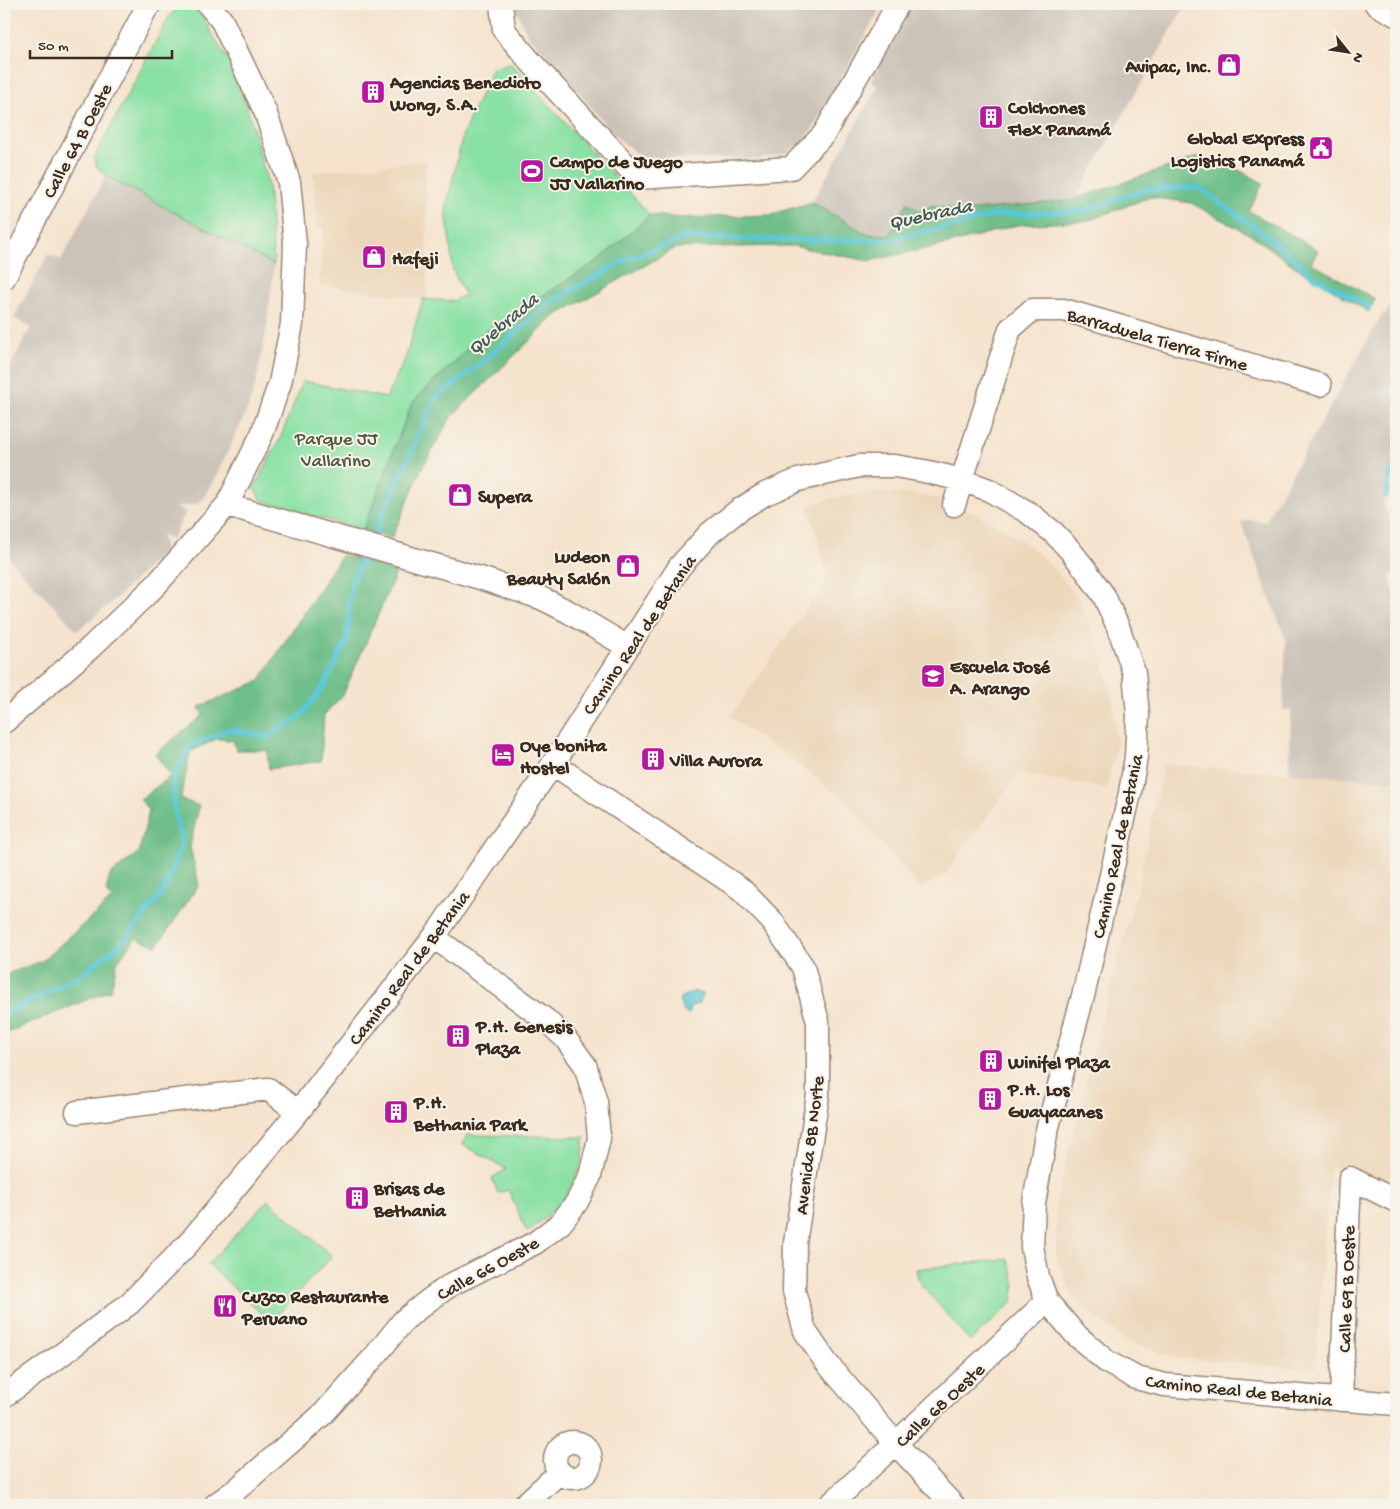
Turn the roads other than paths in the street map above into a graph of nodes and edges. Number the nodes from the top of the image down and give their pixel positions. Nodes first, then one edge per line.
1 (150, 4) edge
2 (208, 4) edge
3 (501, 4) edge
4 (898, 4) edge
5 (1376, 4) edge
6 (1396, 15) edge
7 (4, 278) edge
8 (1320, 385) dead end
9 (962, 480) junction
10 (228, 504) junction
11 (954, 505) dead end
12 (628, 647) junction
13 (4, 722) edge
14 (553, 764) junction
15 (434, 937) junction
16 (77, 1112) dead end
17 (298, 1112) junction
18 (1396, 1201) edge
19 (1047, 1301) junction
20 (4, 1396) edge
21 (1340, 1400) junction
22 (1396, 1404) edge
23 (896, 1444) junction
24 (560, 1472) dead end
25 (215, 1505) edge
26 (524, 1505) edge
27 (830, 1505) edge
28 (953, 1505) edge

1 - 7 street, Calle 64 B Oeste
2 - 10 street
3 - 4 street
5 - 6 street
8 - 9 street, Barraduela Tierra Firme
9 - 11 street, Barraduela Tierra Firme
9 - 12 street, Camino Real de Betania
9 - 19 street, Camino Real de Betania
10 - 12 street
10 - 13 street
12 - 14 street, Camino Real de Betania
14 - 15 street, Camino Real de Betania
14 - 23 street, Avenida 8B Norte
15 - 17 street, Camino Real de Betania
15 - 25 street, Calle 66 Oeste
16 - 17 street
17 - 20 street, Camino Real de Betania
18 - 21 street, Calle 69 B Oeste
19 - 21 street, Camino Real de Betania
19 - 23 street, Calle 68 Oeste
21 - 22 street, Camino Real de Betania
23 - 27 street, Calle 68 Oeste
23 - 28 street, Avenida 8B Norte
24 - 26 street

